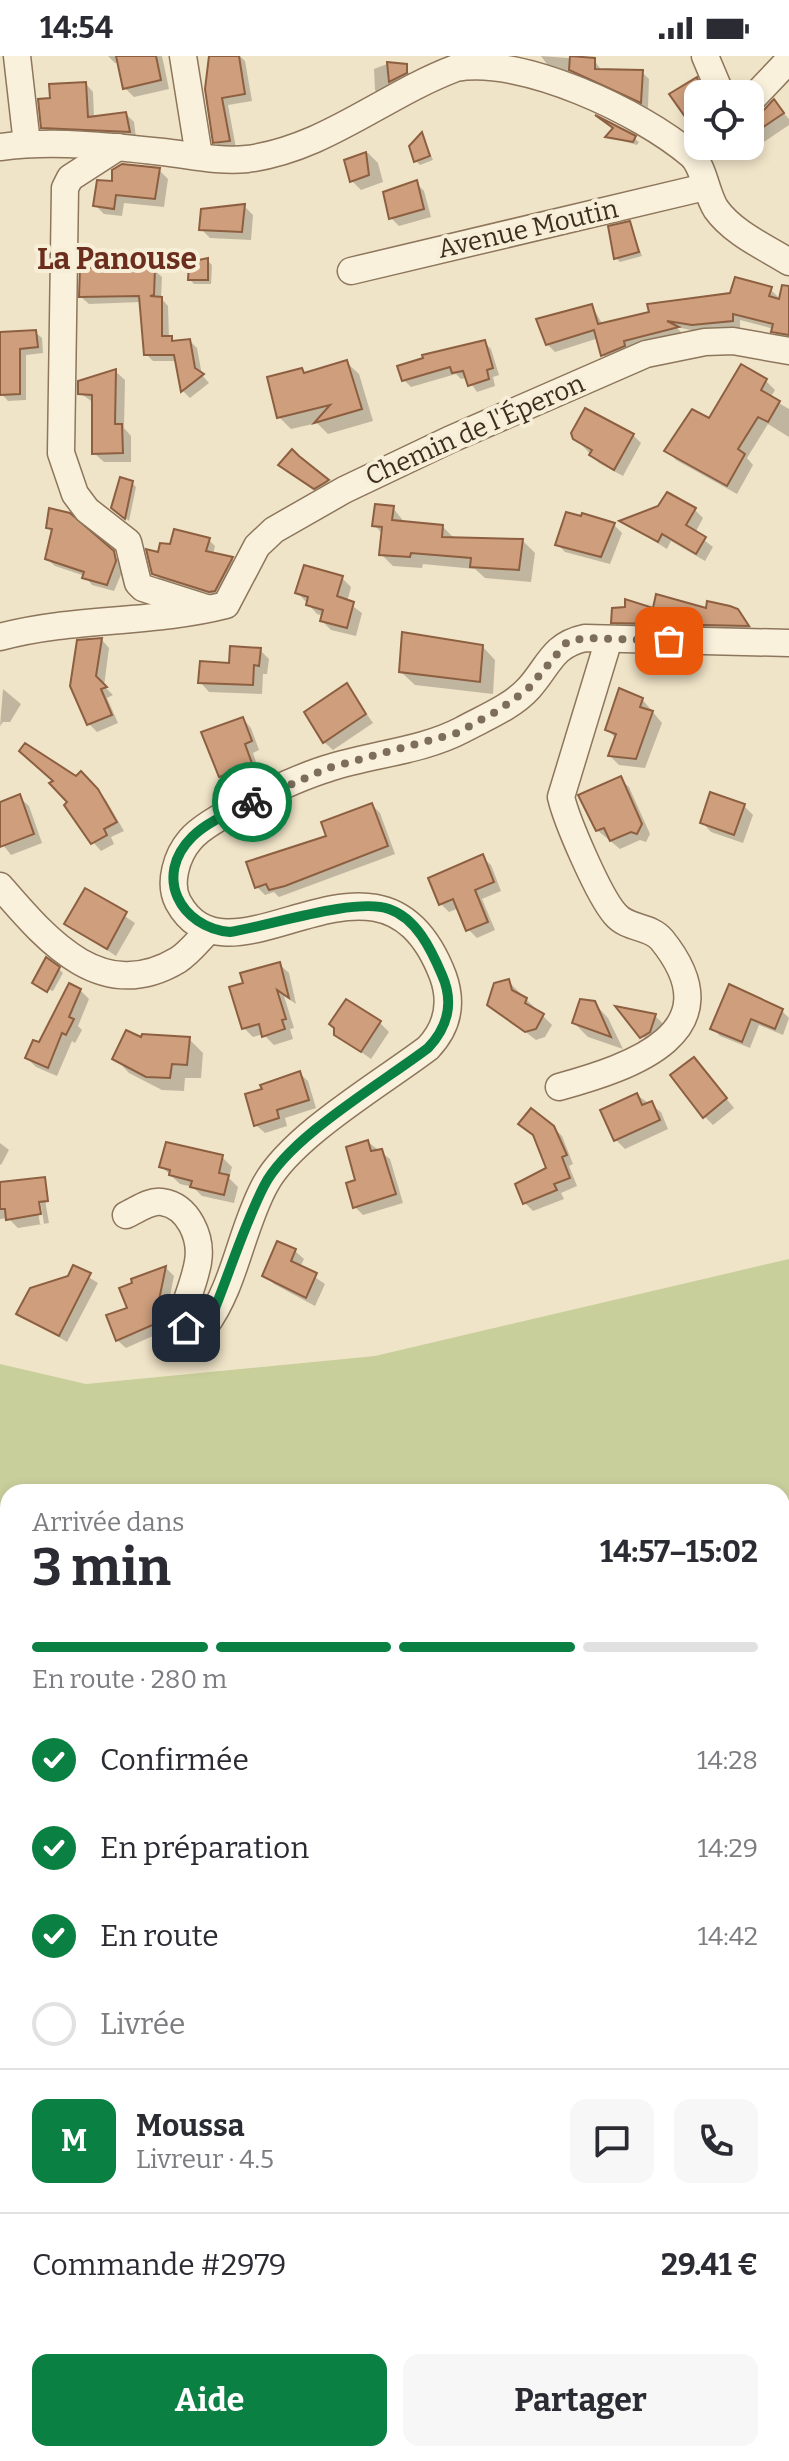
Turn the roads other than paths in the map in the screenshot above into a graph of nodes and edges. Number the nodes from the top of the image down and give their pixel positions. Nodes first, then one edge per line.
1 (17, 56) edge
2 (183, 56) edge
3 (705, 56) edge
4 (789, 60) edge
5 (715, 80) edge
6 (764, 86) edge
7 (684, 143) edge
8 (27, 144) junction
9 (0, 147) edge
10 (118, 147) junction
11 (199, 156) junction
12 (701, 160) edge
13 (705, 187) junction
14 (789, 262) edge
15 (351, 271) dead end
16 (789, 351) edge
17 (210, 609) junction
18 (0, 637) edge
19 (609, 639) junction
20 (789, 643) edge
21 (0, 886) edge
22 (209, 930) junction
23 (559, 1087) dead end
24 (126, 1215) dead end

1 - 8 street
2 - 11 street
3 - 5 street
4 - 6 street
7 - 11 street
8 - 9 street
8 - 10 street
10 - 11 street
10 - 17 street
12 - 13 street
13 - 14 street
13 - 15 street, Avenue Moutin
16 - 17 street, Chemin de l'Éperon
17 - 18 street
19 - 20 street
19 - 22 street
19 - 23 street
21 - 22 street
22 - 24 street

